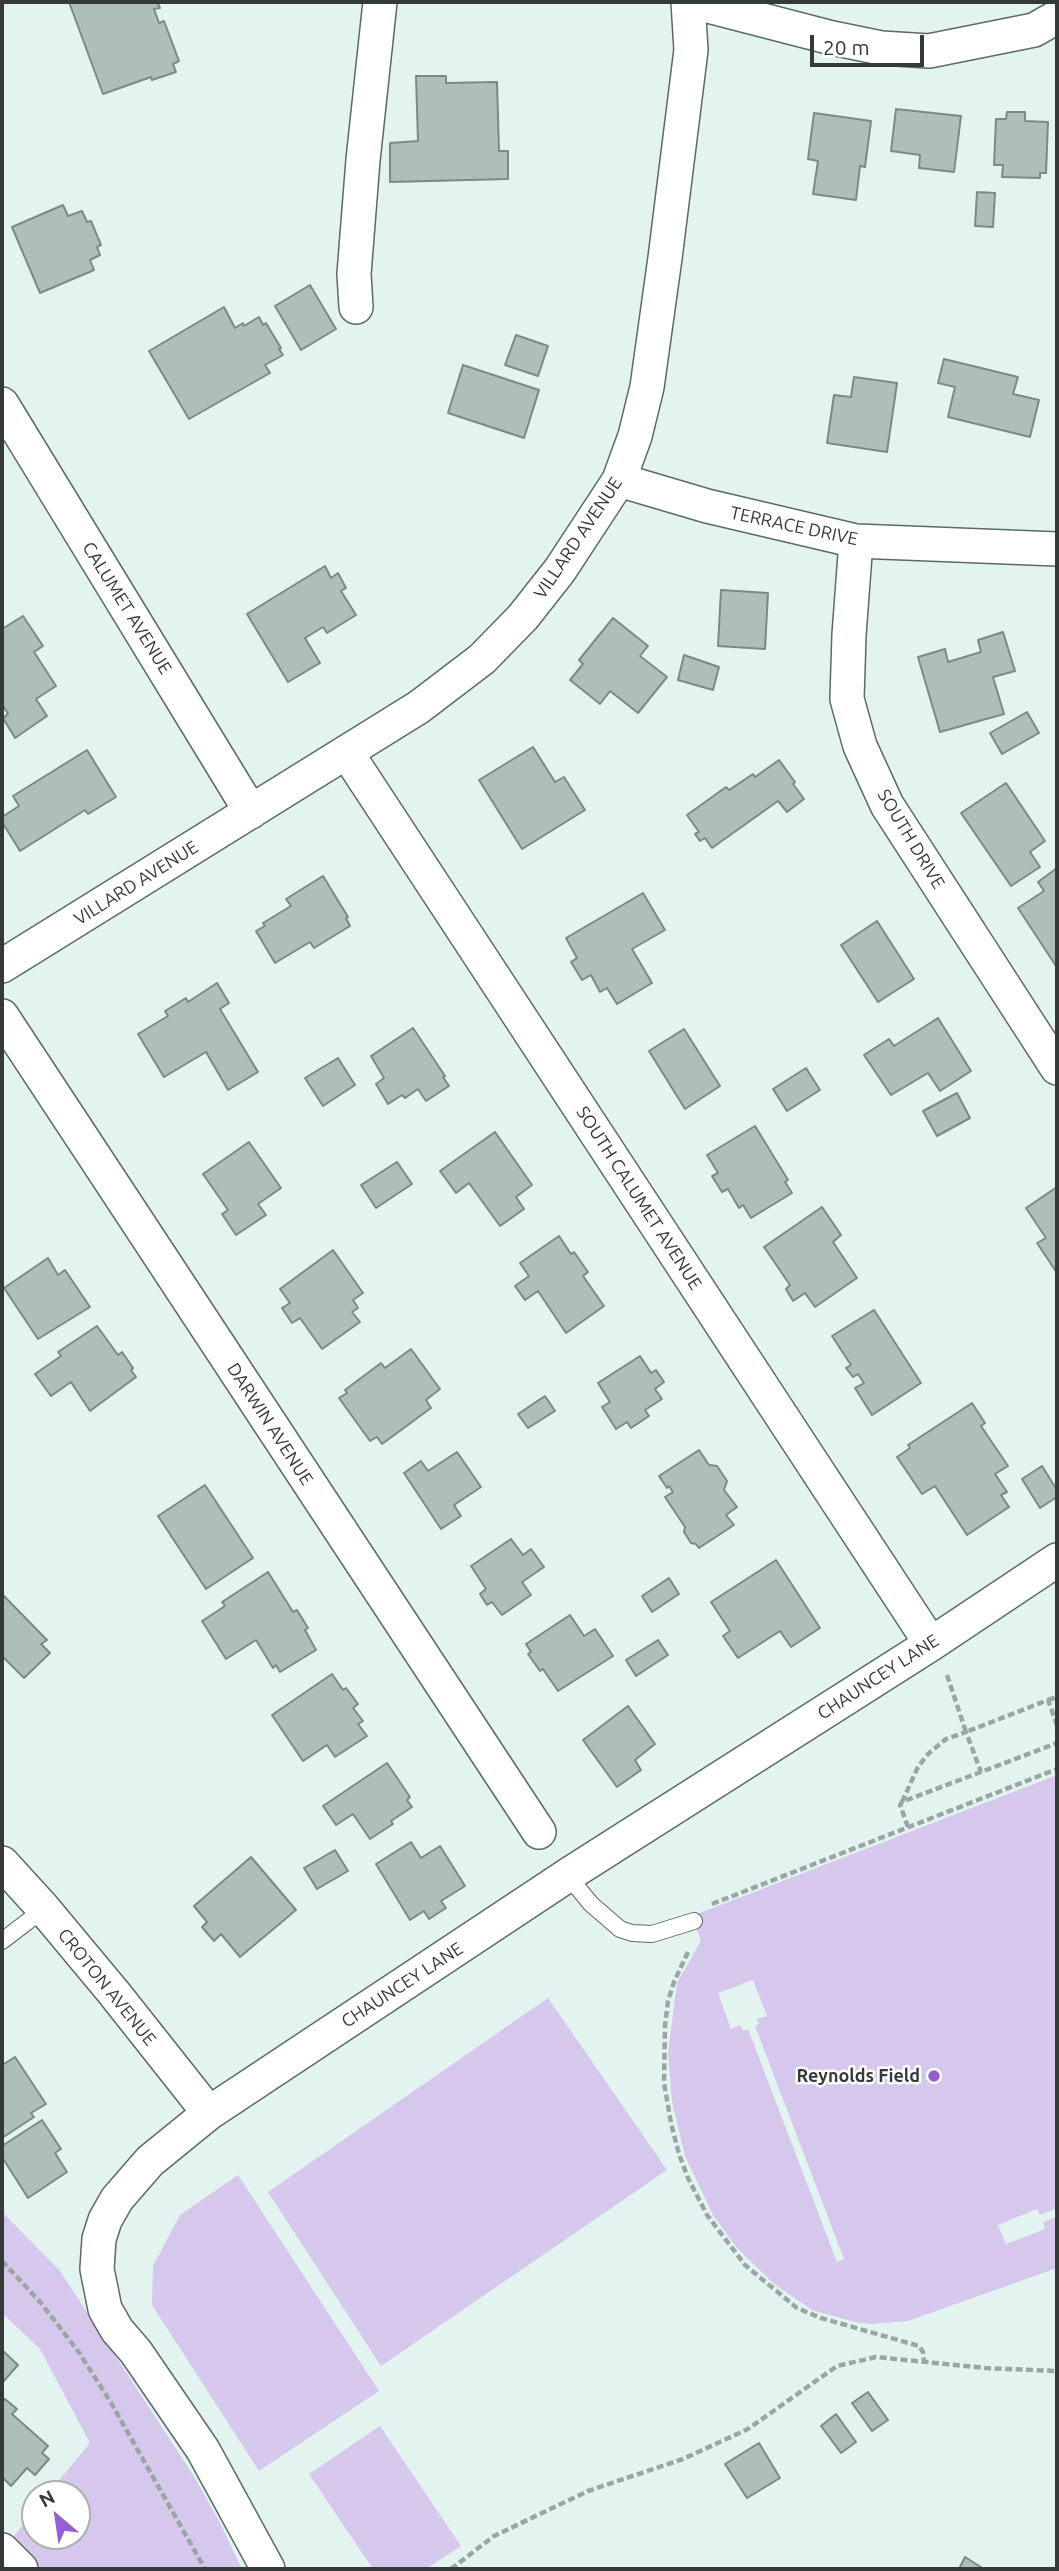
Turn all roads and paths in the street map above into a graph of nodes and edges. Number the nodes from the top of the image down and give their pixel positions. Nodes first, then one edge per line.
1 (380, 2) edge
2 (691, 2) edge
3 (1049, 30) edge
4 (356, 307) dead end
5 (2, 404) edge
6 (619, 480) junction
7 (856, 541) junction
8 (1057, 549) edge
9 (347, 753) junction
10 (251, 811) junction
11 (2, 966) edge
12 (2, 1016) edge
13 (1057, 1068) edge
14 (1057, 1560) edge
15 (938, 1657) junction
16 (1057, 1697) edge
17 (1048, 1700) junction
18 (1057, 1725) edge
19 (966, 1732) junction
20 (1057, 1743) edge
21 (1057, 1769) edge
22 (981, 1772) junction
23 (902, 1802) junction
24 (908, 1827) junction
25 (539, 1832) dead end
26 (2, 1863) edge
27 (568, 1876) junction
28 (44, 1909) junction
29 (692, 1921) junction
30 (2, 1941) edge
31 (209, 2113) junction
32 (2, 2261) edge
33 (925, 2361) junction
34 (1057, 2371) edge
35 (2, 2550) edge
36 (21, 2569) edge
37 (205, 2569) edge
38 (268, 2569) edge
39 (451, 2569) edge

1 - 4 street
2 - 3 street
2 - 6 street, VILLARD AVENUE
5 - 10 street, CALUMET AVENUE
6 - 7 street, TERRACE DRIVE
6 - 9 street, VILLARD AVENUE
7 - 8 street, TERRACE DRIVE
7 - 13 street, SOUTH DRIVE
9 - 10 street, VILLARD AVENUE
9 - 15 street, SOUTH CALUMET AVENUE
10 - 11 street, VILLARD AVENUE
12 - 25 street, DARWIN AVENUE
14 - 15 street, CHAUNCEY LANE
15 - 19 path
15 - 27 street, CHAUNCEY LANE
16 - 17 path
17 - 18 path
17 - 19 path
19 - 22 path
19 - 23 path
20 - 22 path
21 - 24 path
22 - 23 path
23 - 24 path
24 - 29 path
26 - 28 street, CROTON AVENUE
27 - 29 lane
27 - 31 street, CHAUNCEY LANE
28 - 30 lane
28 - 31 street, CROTON AVENUE
29 - 33 path
31 - 38 street, CHAUNCEY LANE
32 - 37 path
33 - 34 path
33 - 39 path
35 - 36 street

